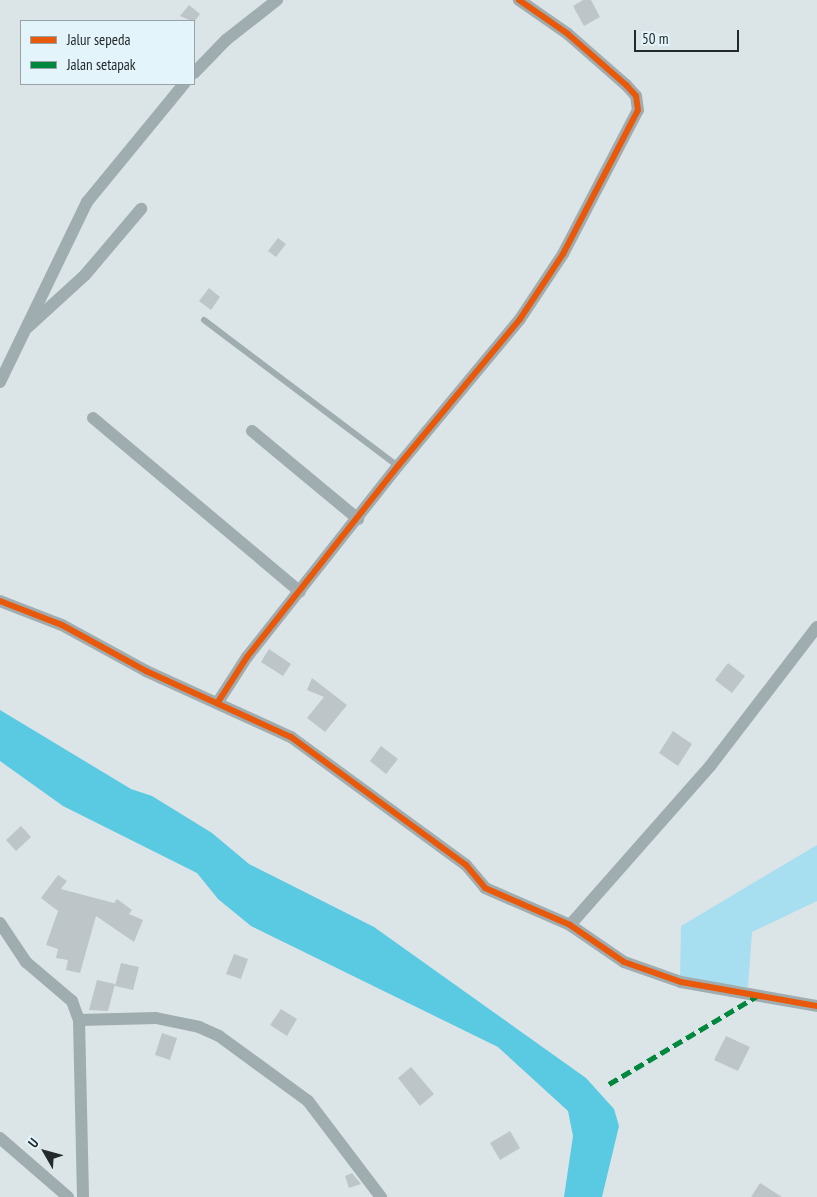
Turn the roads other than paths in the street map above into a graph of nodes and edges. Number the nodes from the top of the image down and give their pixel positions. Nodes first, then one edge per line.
1 (277, 0) edge
2 (519, 0) edge
3 (195, 72) edge
4 (183, 85) edge
5 (141, 209) dead end
6 (204, 320) dead end
7 (26, 329) junction
8 (0, 382) edge
9 (93, 418) dead end
10 (252, 431) dead end
11 (398, 466) junction
12 (358, 519) junction
13 (300, 592) junction
14 (0, 601) edge
15 (817, 627) edge
16 (218, 702) junction
17 (0, 923) edge
18 (570, 925) junction
19 (817, 1006) edge
20 (79, 1020) junction
21 (0, 1138) edge
22 (68, 1197) edge
23 (84, 1197) edge
24 (381, 1197) edge

1 - 3 street
2 - 11 street
4 - 7 street
5 - 7 street
6 - 11 lane
7 - 8 street
9 - 13 street
10 - 12 street
11 - 12 street
12 - 13 street
13 - 16 street
14 - 16 street
15 - 18 street
16 - 18 street
17 - 20 street
18 - 19 street
20 - 23 street
20 - 24 street
21 - 22 street

